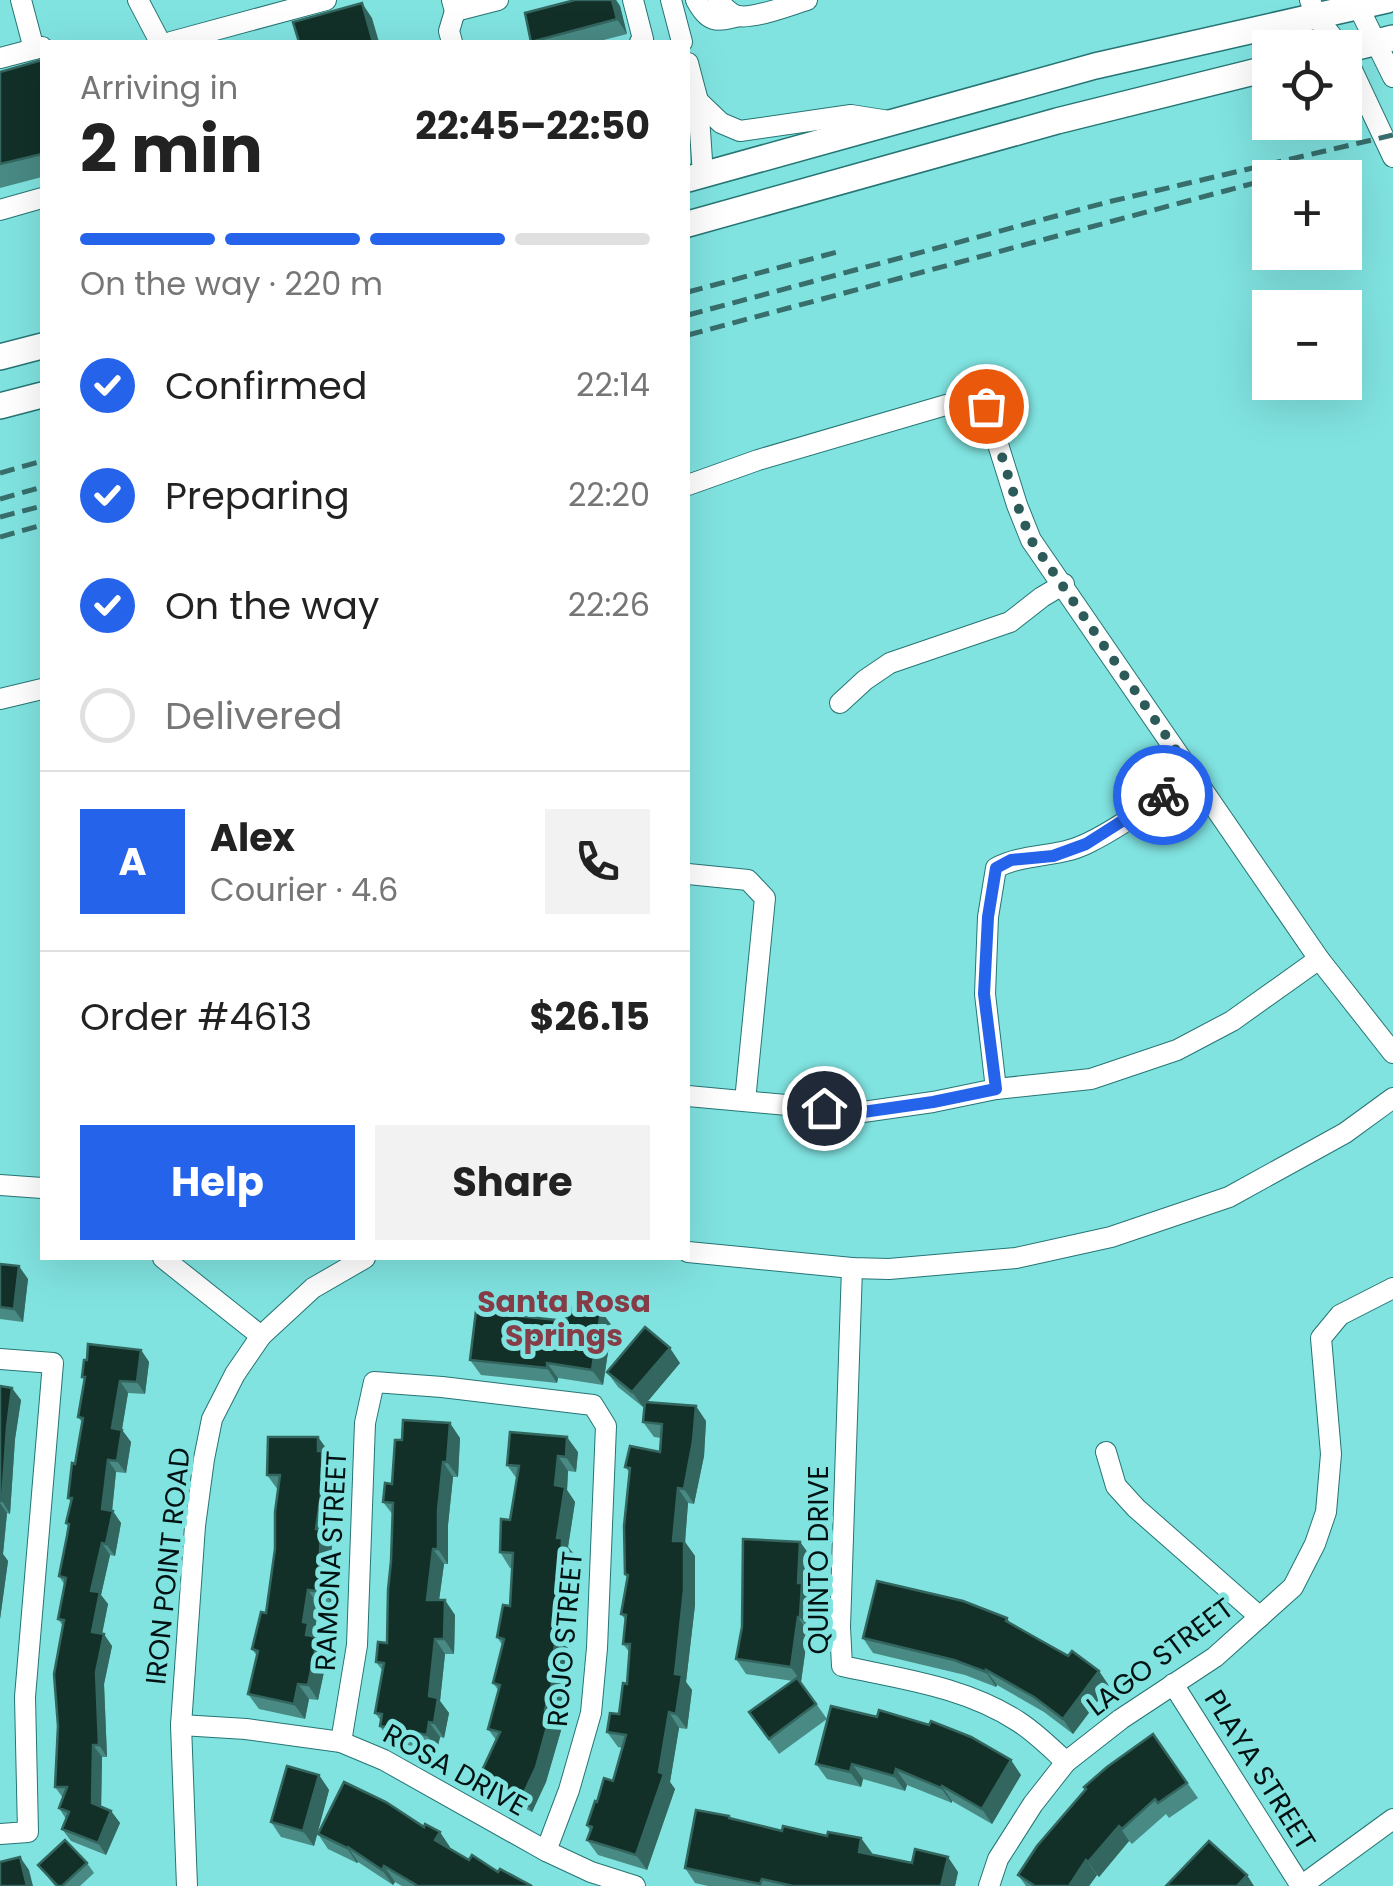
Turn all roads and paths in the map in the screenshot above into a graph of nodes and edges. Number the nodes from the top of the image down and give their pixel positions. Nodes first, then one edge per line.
1 (21, 0) edge
2 (138, 0) edge
3 (326, 0) edge
4 (498, 0) edge
5 (633, 0) edge
6 (670, 0) edge
7 (696, 0) edge
8 (718, 0) edge
9 (807, 0) edge
10 (1388, 0) edge
11 (1356, 4) edge
12 (453, 6) edge
13 (1313, 8) edge
14 (739, 16) junction
15 (1329, 30) edge
16 (159, 40) edge
17 (178, 40) edge
18 (451, 40) edge
19 (642, 40) edge
20 (681, 40) edge
21 (1384, 40) edge
22 (38, 48) edge
23 (0, 58) edge
24 (690, 70) edge
25 (1252, 73) edge
26 (1393, 77) edge
27 (1362, 90) edge
28 (698, 102) junction
29 (894, 122) junction
30 (1393, 157) edge
31 (695, 177) edge
32 (40, 199) edge
33 (0, 210) edge
34 (690, 223) edge
35 (40, 347) edge
36 (0, 349) edge
37 (0, 357) edge
38 (40, 396) edge
39 (0, 406) edge
40 (690, 484) edge
41 (1064, 584) junction
42 (40, 689) edge
43 (0, 699) edge
44 (840, 703) dead end
45 (1193, 775) junction
46 (690, 874) edge
47 (1319, 960) junction
48 (1393, 1053) edge
49 (996, 1089) junction
50 (690, 1096) edge
51 (1393, 1098) edge
52 (745, 1101) junction
53 (0, 1185) edge
54 (40, 1188) edge
55 (690, 1252) edge
56 (165, 1260) edge
57 (361, 1260) edge
58 (852, 1268) junction
59 (1393, 1288) edge
60 (261, 1336) junction
61 (0, 1359) edge
62 (606, 1426) joint
63 (1106, 1452) dead end
64 (1260, 1617) junction
65 (1172, 1684) junction
66 (182, 1724) junction
67 (341, 1742) junction
68 (1066, 1762) junction
69 (1393, 1819) edge
70 (0, 1834) edge
71 (546, 1851) junction
72 (188, 1886) edge
73 (636, 1886) edge
74 (988, 1886) edge
75 (1301, 1886) edge

1 - 22 street
2 - 16 street
3 - 17 street
4 - 12 street
5 - 19 street
6 - 20 street
7 - 14 street
8 - 14 street
9 - 14 street
10 - 11 main road
11 - 13 main road
11 - 21 street
12 - 18 street
13 - 15 street
13 - 29 main road
21 - 26 street
22 - 23 street
24 - 28 street
25 - 34 main road
27 - 30 street
28 - 29 street
28 - 31 street
29 - 31 main road
32 - 33 street
35 - 36 street
35 - 37 main road
38 - 39 main road
40 - 41 street
41 - 44 street
41 - 45 street
42 - 43 street
45 - 47 street
45 - 49 street
46 - 52 street
47 - 48 street
47 - 49 street
49 - 52 street
50 - 52 street
51 - 58 street
53 - 54 street
55 - 58 street
56 - 60 street
57 - 60 street, IRON POINT ROAD
58 - 68 street, QUINTO DRIVE
59 - 64 street, LAGO STREET
60 - 66 street, IRON POINT ROAD
61 - 70 street
62 - 67 street, RAMONA STREET
62 - 71 street, ROJO STREET
63 - 64 street
64 - 65 street, LAGO STREET
65 - 68 street, LAGO STREET
65 - 75 street, PLAYA STREET
66 - 67 street, ROSA DRIVE
66 - 72 street, IRON POINT ROAD
67 - 71 street, ROSA DRIVE
68 - 74 street, LAGO STREET
69 - 75 street
71 - 73 street, ROSA DRIVE

